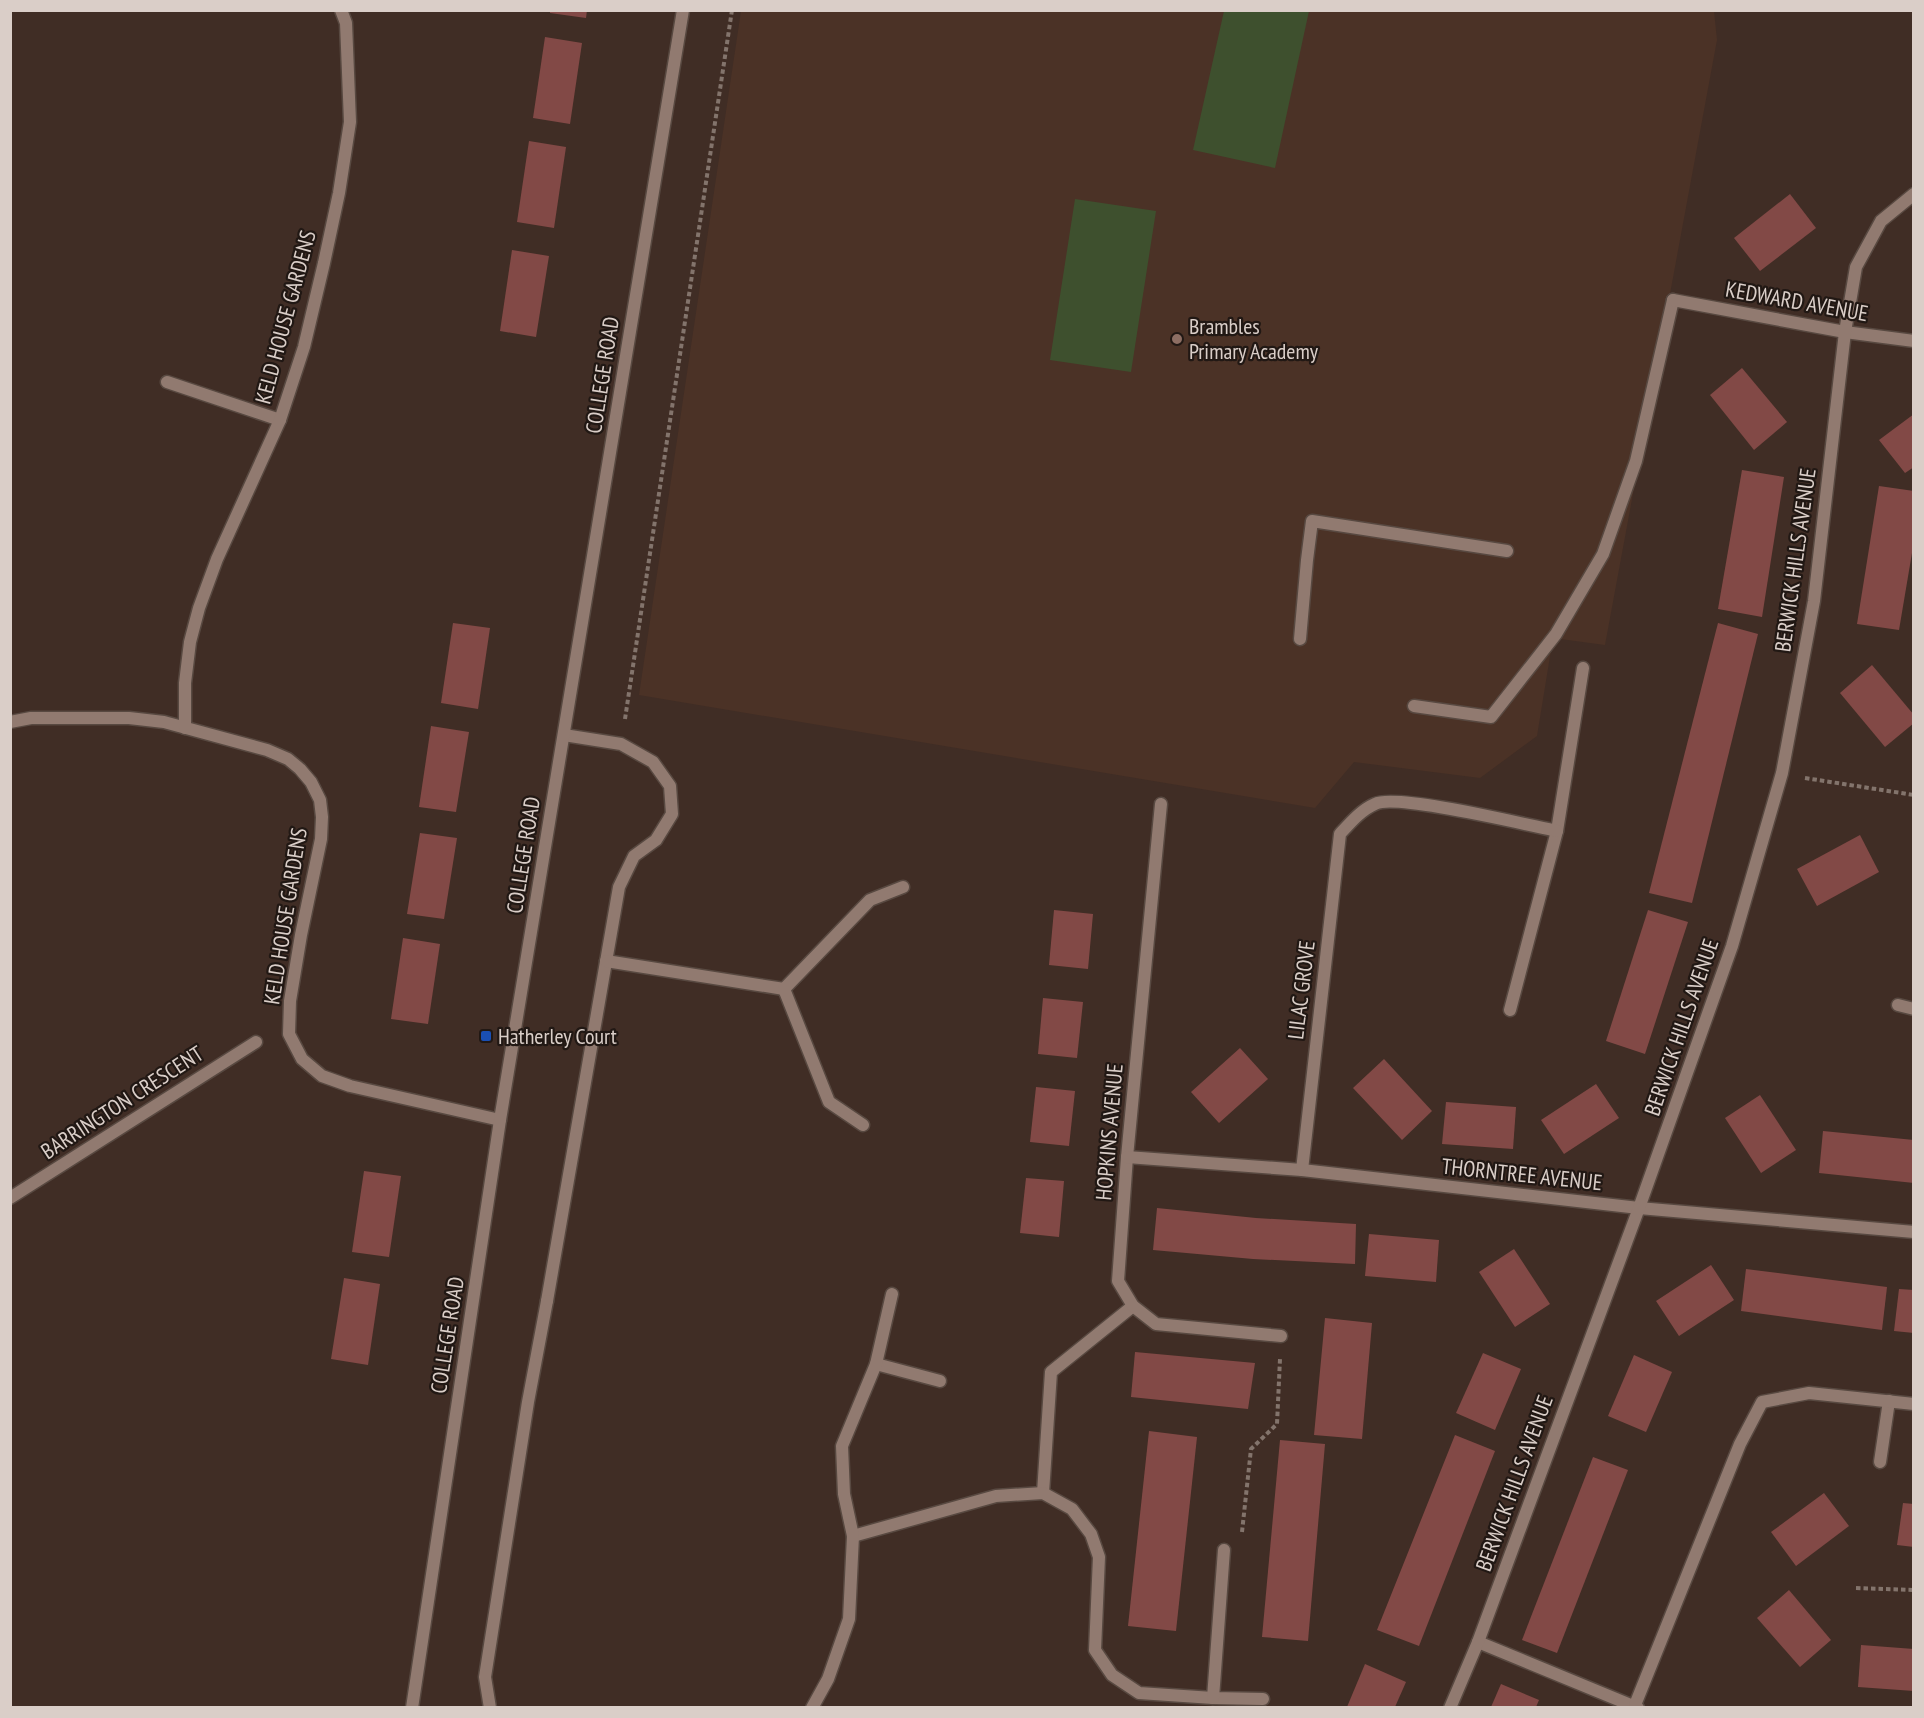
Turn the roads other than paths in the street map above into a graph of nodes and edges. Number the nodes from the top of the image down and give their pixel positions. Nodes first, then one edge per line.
1 (341, 10) edge
2 (683, 10) edge
3 (1914, 194) edge
4 (1845, 332) junction
5 (1914, 341) edge
6 (167, 382) dead end
7 (280, 420) junction
8 (1507, 550) dead end
9 (1300, 639) dead end
10 (1583, 668) dead end
11 (1414, 706) dead end
12 (10, 722) edge
13 (185, 728) junction
14 (564, 735) junction
15 (1161, 804) dead end
16 (1557, 831) junction
17 (903, 887) dead end
18 (606, 961) junction
19 (784, 989) junction
20 (1898, 1005) dead end
21 (1914, 1009) edge
22 (1510, 1010) dead end
23 (256, 1042) dead end
24 (500, 1120) junction
25 (863, 1125) dead end
26 (1127, 1157) junction
27 (1302, 1170) junction
28 (10, 1198) edge
29 (1639, 1208) junction
30 (1914, 1232) edge
31 (892, 1294) dead end
32 (1133, 1306) junction
33 (1281, 1336) road end
34 (876, 1364) junction
35 (940, 1381) dead end
36 (1889, 1401) junction
37 (1914, 1404) edge
38 (1880, 1462) dead end
39 (1043, 1493) junction
40 (853, 1536) junction
41 (1224, 1550) road end
42 (1478, 1642) junction
43 (1213, 1698) junction
44 (1263, 1699) dead end
45 (1636, 1706) edge
46 (412, 1707) edge
47 (490, 1707) edge
48 (812, 1707) edge
49 (1450, 1707) edge

1 - 7 street, KELD HOUSE GARDENS
2 - 14 street, COLLEGE ROAD
3 - 4 street, BERWICK HILLS AVENUE
4 - 5 street, KEDWARD AVENUE
4 - 11 street, KEDWARD AVENUE
4 - 29 street, BERWICK HILLS AVENUE
6 - 7 street
7 - 13 street, KELD HOUSE GARDENS
8 - 9 street
10 - 16 street
12 - 13 street, KELD HOUSE GARDENS
13 - 24 street, KELD HOUSE GARDENS
14 - 18 street
14 - 24 street, COLLEGE ROAD
15 - 26 street, HOPKINS AVENUE
16 - 22 street
16 - 27 street, LILAC GROVE
17 - 19 street
18 - 19 street
18 - 47 street
19 - 25 street
20 - 21 street
23 - 28 street, BARRINGTON CRESCENT
24 - 46 street, COLLEGE ROAD
26 - 27 street, THORNTREE AVENUE
26 - 32 street, HOPKINS AVENUE
27 - 29 street, THORNTREE AVENUE
29 - 30 street, THORNTREE AVENUE
29 - 42 street, BERWICK HILLS AVENUE
31 - 34 street
32 - 33 street, HOPKINS AVENUE
32 - 39 street
34 - 35 street
34 - 40 street
36 - 37 street
36 - 38 street
36 - 45 street
39 - 40 street
39 - 43 street
40 - 48 street
41 - 43 street
42 - 45 street
42 - 49 street, BERWICK HILLS AVENUE
43 - 44 street

